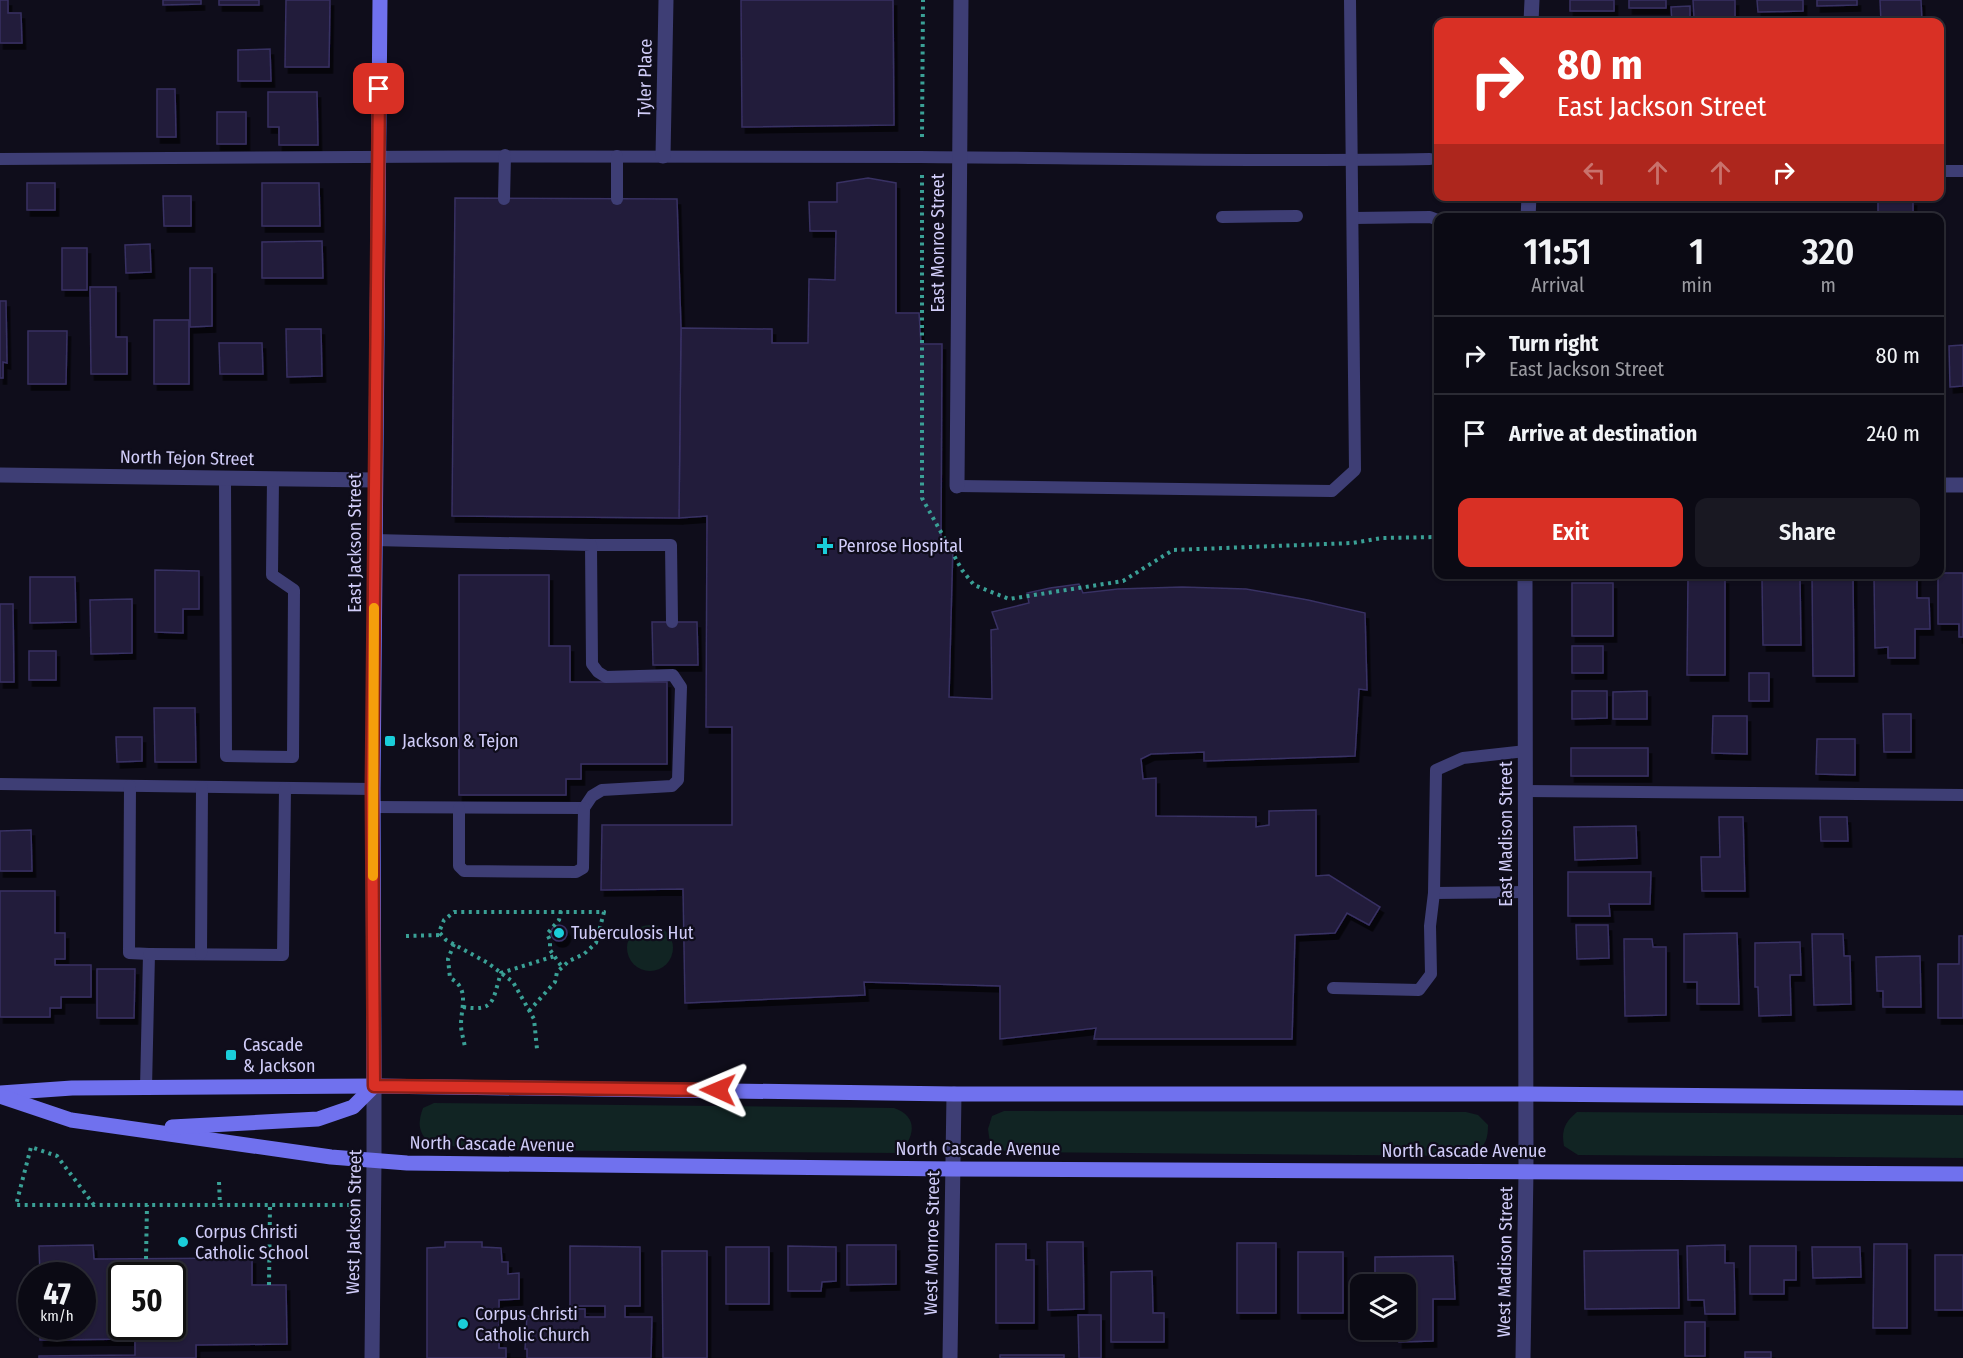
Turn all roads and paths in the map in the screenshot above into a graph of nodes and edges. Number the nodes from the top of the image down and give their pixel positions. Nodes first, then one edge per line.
1 (380, 0) edge
2 (666, 0) edge
3 (923, 0) edge
4 (961, 0) edge
5 (1350, 0) edge
6 (1532, 0) edge
7 (1532, 18) edge
8 (505, 155) junction
9 (378, 156) junction
10 (617, 156) junction
11 (663, 156) junction
12 (922, 157) junction
13 (958, 157) junction
14 (0, 159) edge
15 (1430, 159) dead end
16 (1352, 161) junction
17 (1944, 171) edge
18 (1963, 171) edge
19 (504, 199) dead end
20 (616, 199) dead end
21 (1297, 216) dead end
22 (1222, 217) dead end
23 (1353, 218) junction
24 (1434, 218) edge
25 (0, 475) edge
26 (225, 478) junction
27 (273, 478) junction
28 (374, 480) junction
29 (1944, 485) edge
30 (1963, 485) edge
31 (957, 486) joint
32 (1434, 537) edge
33 (374, 540) junction
34 (591, 545) junction
35 (1525, 579) edge
36 (672, 622) dead end
37 (1526, 751) junction
38 (0, 784) edge
39 (130, 786) junction
40 (202, 787) junction
41 (285, 788) junction
42 (372, 789) junction
43 (1526, 792) junction
44 (1963, 795) edge
45 (373, 807) junction
46 (459, 808) junction
47 (584, 808) junction
48 (1526, 892) junction
49 (1434, 893) junction
50 (561, 911) junction
51 (406, 936) dead end
52 (442, 936) junction
53 (454, 944) junction
54 (149, 954) junction
55 (201, 954) junction
56 (555, 956) junction
57 (562, 967) junction
58 (501, 973) junction
59 (1333, 988) dead end
60 (464, 1007) junction
61 (529, 1011) junction
62 (465, 1048) dead end
63 (537, 1049) dead end
64 (374, 1086) junction
65 (147, 1088) junction
66 (954, 1094) junction
67 (1526, 1094) junction
68 (0, 1095) edge
69 (1963, 1098) edge
70 (137, 1129) junction
71 (374, 1161) junction
72 (953, 1169) junction
73 (1526, 1171) junction
74 (1963, 1174) edge
75 (219, 1182) dead end
76 (94, 1205) junction
77 (147, 1205) junction
78 (220, 1205) junction
79 (270, 1205) junction
80 (351, 1205) dead end
81 (146, 1258) dead end
82 (269, 1285) dead end
83 (372, 1358) edge
84 (950, 1358) edge
85 (1523, 1358) edge

1 - 9 main road, East Jackson Street
2 - 11 street, Tyler Place
3 - 12 path
4 - 13 street, East Monroe Street
5 - 16 lane
6 - 7 street
8 - 9 lane
8 - 10 lane
8 - 19 lane
9 - 14 lane
9 - 28 main road, East Jackson Street
10 - 11 lane
10 - 20 lane
11 - 12 lane
12 - 13 lane
12 - 32 path
13 - 16 lane
13 - 31 street, East Monroe Street
15 - 16 lane
16 - 23 lane
17 - 18 lane
21 - 22 lane
23 - 24 lane
23 - 31 lane
25 - 26 street, North Tejon Street
26 - 27 street, North Tejon Street
26 - 27 lane
27 - 28 street, North Tejon Street
28 - 33 main road, East Jackson Street
29 - 30 street
33 - 34 lane
33 - 42 main road, East Jackson Street
34 - 36 lane
34 - 47 lane
35 - 37 street, East Madison Street
37 - 43 street, East Madison Street
37 - 49 lane
38 - 39 lane
39 - 40 lane
39 - 54 lane
40 - 41 lane
40 - 55 lane
41 - 42 lane
41 - 55 lane
42 - 45 main road, East Jackson Street
43 - 44 lane
43 - 48 street, East Madison Street
45 - 46 lane
45 - 64 main road, East Jackson Street
46 - 47 lane
46 - 47 lane
48 - 49 lane
48 - 67 street, East Madison Street
49 - 59 lane
50 - 52 path
50 - 56 path
50 - 57 path
51 - 52 path
52 - 53 path
53 - 58 path
53 - 60 path
54 - 55 lane
54 - 65 lane
56 - 57 path
56 - 58 path
57 - 61 path
58 - 60 path
58 - 61 path
60 - 62 path
61 - 63 path
64 - 65 main road, North Cascade Avenue
64 - 66 main road, North Cascade Avenue
64 - 70 main road
64 - 71 street, West Jackson Street
65 - 68 main road, North Cascade Avenue
66 - 67 main road, North Cascade Avenue
66 - 72 street, West Monroe Street
67 - 69 main road, North Cascade Avenue
67 - 73 street, West Madison Street
68 - 70 main road, North Cascade Avenue
70 - 71 main road, North Cascade Avenue
71 - 72 main road, North Cascade Avenue
71 - 83 street, West Jackson Street
72 - 73 main road, North Cascade Avenue
72 - 84 street, West Monroe Street
73 - 74 main road, North Cascade Avenue
73 - 85 street, West Madison Street
75 - 78 path
76 - 76 path
76 - 77 path
77 - 78 path
77 - 81 path
78 - 79 path
79 - 80 path
79 - 82 path

